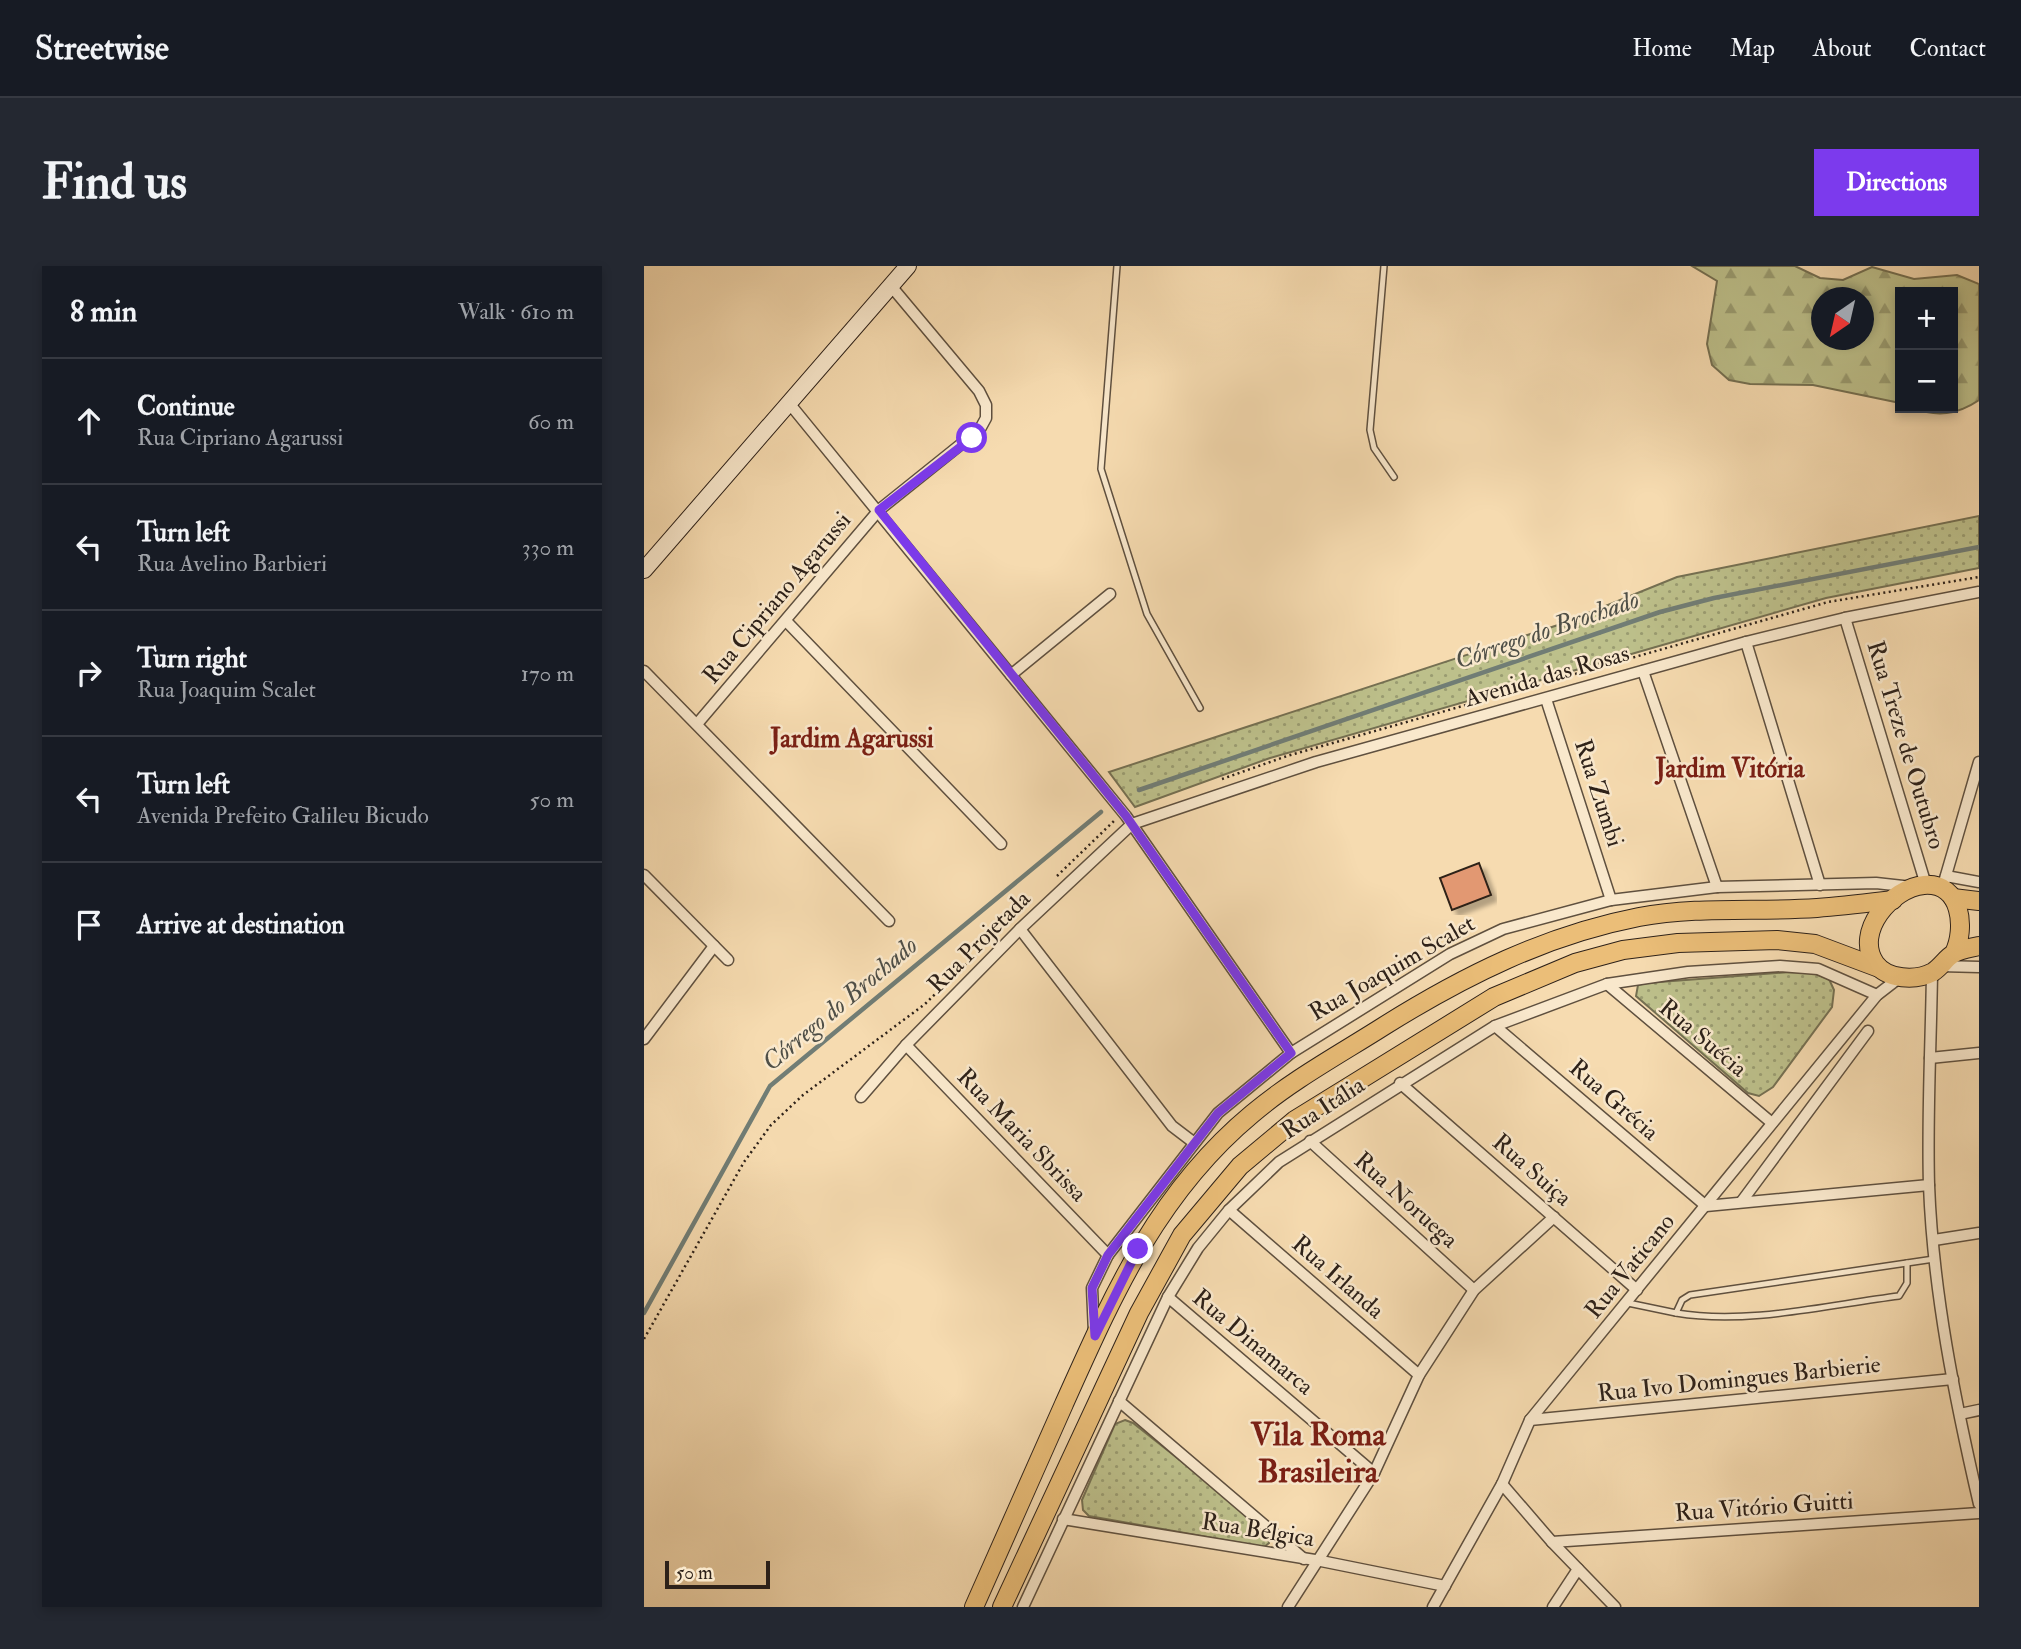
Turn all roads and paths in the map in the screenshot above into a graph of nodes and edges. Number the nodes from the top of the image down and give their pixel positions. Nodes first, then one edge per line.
1 (908, 266) edge
2 (1116, 266) edge
3 (1384, 266) edge
4 (891, 286) junction
5 (789, 403) junction
6 (1394, 477) dead end
7 (879, 510) junction
8 (644, 570) edge
9 (1979, 577) edge
10 (1979, 592) edge
11 (1110, 594) dead end
12 (1845, 618) junction
13 (787, 622) junction
14 (1746, 642) junction
15 (644, 671) edge
16 (1643, 671) junction
17 (1012, 675) junction
18 (1546, 699) junction
19 (1200, 708) dead end
20 (697, 724) junction
21 (1979, 762) edge
22 (1210, 784) dead end
23 (1974, 800) edge
24 (1129, 820) junction
25 (1001, 844) dead end
26 (644, 875) edge
27 (1053, 879) dead end
28 (1979, 882) edge
29 (1820, 885) junction
30 (1717, 887) junction
31 (1936, 887) junction
32 (1611, 900) junction
33 (1893, 900) junction
34 (1979, 901) edge
35 (889, 920) dead end
36 (1020, 929) junction
37 (714, 946) junction
38 (1979, 946) edge
39 (1954, 953) junction
40 (974, 956) dead end
41 (728, 960) dead end
42 (1979, 967) edge
43 (1879, 968) junction
44 (1936, 970) junction
45 (1899, 978) junction
46 (1607, 984) junction
47 (1877, 995) junction
48 (1495, 1026) junction
49 (1868, 1031) dead end
50 (644, 1040) edge
51 (906, 1045) junction
52 (1291, 1053) junction
53 (1979, 1053) edge
54 (1930, 1058) junction
55 (1400, 1083) junction
56 (861, 1097) dead end
57 (1772, 1124) junction
58 (1310, 1141) junction
59 (1193, 1142) junction
60 (1929, 1185) junction
61 (1742, 1201) junction
62 (1706, 1206) junction
63 (1229, 1210) junction
64 (1555, 1217) junction
65 (1979, 1233) edge
66 (1934, 1240) junction
67 (1108, 1255) junction
68 (1937, 1259) junction
69 (1907, 1263) junction
70 (1474, 1290) junction
71 (1637, 1290) junction
72 (1168, 1297) junction
73 (1627, 1302) junction
74 (1676, 1313) junction
75 (1095, 1336) junction
76 (644, 1339) edge
77 (1419, 1375) junction
78 (1953, 1379) junction
79 (1119, 1401) junction
80 (1979, 1410) edge
81 (1959, 1414) junction
82 (1530, 1420) junction
83 (1374, 1473) junction
84 (1502, 1484) junction
85 (1979, 1504) edge
86 (1979, 1513) edge
87 (1063, 1519) junction
88 (1552, 1542) junction
89 (1304, 1559) junction
90 (1321, 1561) junction
91 (1578, 1569) junction
92 (1446, 1587) junction
93 (974, 1607) edge
94 (1002, 1607) edge
95 (1023, 1607) edge
96 (1288, 1607) edge
97 (1433, 1607) edge
98 (1553, 1607) edge
99 (1615, 1607) edge

1 - 4 street
2 - 19 lane
3 - 6 lane
4 - 5 street
4 - 7 street, Rua Cipriano Agarussi
5 - 7 street
5 - 8 street
7 - 13 street, Rua Cipriano Agarussi
7 - 17 street
9 - 22 path
10 - 12 street, Avenida das Rosas
11 - 17 street
12 - 14 street, Avenida das Rosas
12 - 31 street, Rua Treze de Outubro
13 - 20 street, Rua Cipriano Agarussi
13 - 25 street
14 - 16 street, Avenida das Rosas
14 - 29 street
15 - 20 street
16 - 18 street, Avenida das Rosas
16 - 30 street
17 - 24 street
18 - 24 street, Avenida das Rosas
18 - 32 street, Rua Zumbi
20 - 35 street
21 - 23 street
23 - 31 street
24 - 27 path
24 - 36 street, Rua Projetada
24 - 52 street
26 - 37 street
28 - 31 street, Rua Joaquim Scalet
29 - 30 street, Rua Joaquim Scalet
29 - 31 street, Rua Joaquim Scalet
30 - 32 street, Rua Joaquim Scalet
31 - 33 main road
31 - 34 main road
31 - 39 main road
32 - 52 street, Rua Joaquim Scalet
33 - 43 main road
33 - 75 main road
36 - 51 street, Rua Projetada
36 - 59 street
37 - 41 street
37 - 50 street
38 - 39 main road
39 - 44 main road
40 - 76 path
42 - 44 street
43 - 45 main road
43 - 94 main road
44 - 45 main road
44 - 54 street
45 - 47 street, Rua Vaticano
46 - 47 street, Rua Itália
46 - 48 street, Rua Itália
46 - 57 street, Rua Suécia
47 - 57 street, Rua Vaticano
48 - 55 street, Rua Itália
48 - 62 street, Rua Grécia
49 - 61 street
51 - 56 street, Rua Projetada
51 - 67 street, Rua Maria Sbrissa
52 - 59 street, Rua Joaquim Scalet
53 - 54 street
54 - 60 street
55 - 58 street, Rua Itália
55 - 64 street, Rua Suiça
57 - 62 street, Rua Vaticano
58 - 63 street, Rua Itália
58 - 70 street, Rua Noruega
59 - 67 street, Rua Joaquim Scalet
60 - 61 street
60 - 66 street
61 - 62 street
62 - 71 street, Rua Vaticano
63 - 72 street, Rua Itália
63 - 77 street, Rua Irlanda
64 - 70 street
64 - 71 street, Rua Suiça
65 - 66 street
66 - 68 street
67 - 75 street, Rua Joaquim Scalet
68 - 69 lane
68 - 78 street
69 - 74 lane
69 - 74 lane
70 - 77 street
71 - 73 street, Rua Vaticano
72 - 79 street, Rua Itália
72 - 83 street, Rua Dinamarca
73 - 74 lane
73 - 82 street, Rua Vaticano
75 - 93 main road
77 - 83 street
78 - 81 street
78 - 82 street, Rua Ivo Domingues Barbierie
79 - 87 street, Rua Itália
79 - 89 street
80 - 81 street
81 - 85 street
82 - 84 street, Rua Vaticano
83 - 90 street
84 - 88 street
84 - 92 street, Rua Vaticano
86 - 88 street, Rua Vitório Guitti
87 - 89 street, Rua Bélgica
87 - 95 street, Rua Itália
88 - 91 street
89 - 90 street, Rua Bélgica
90 - 92 street, Rua Bélgica
90 - 96 street
91 - 98 street
91 - 99 street
92 - 97 street, Rua Vaticano

